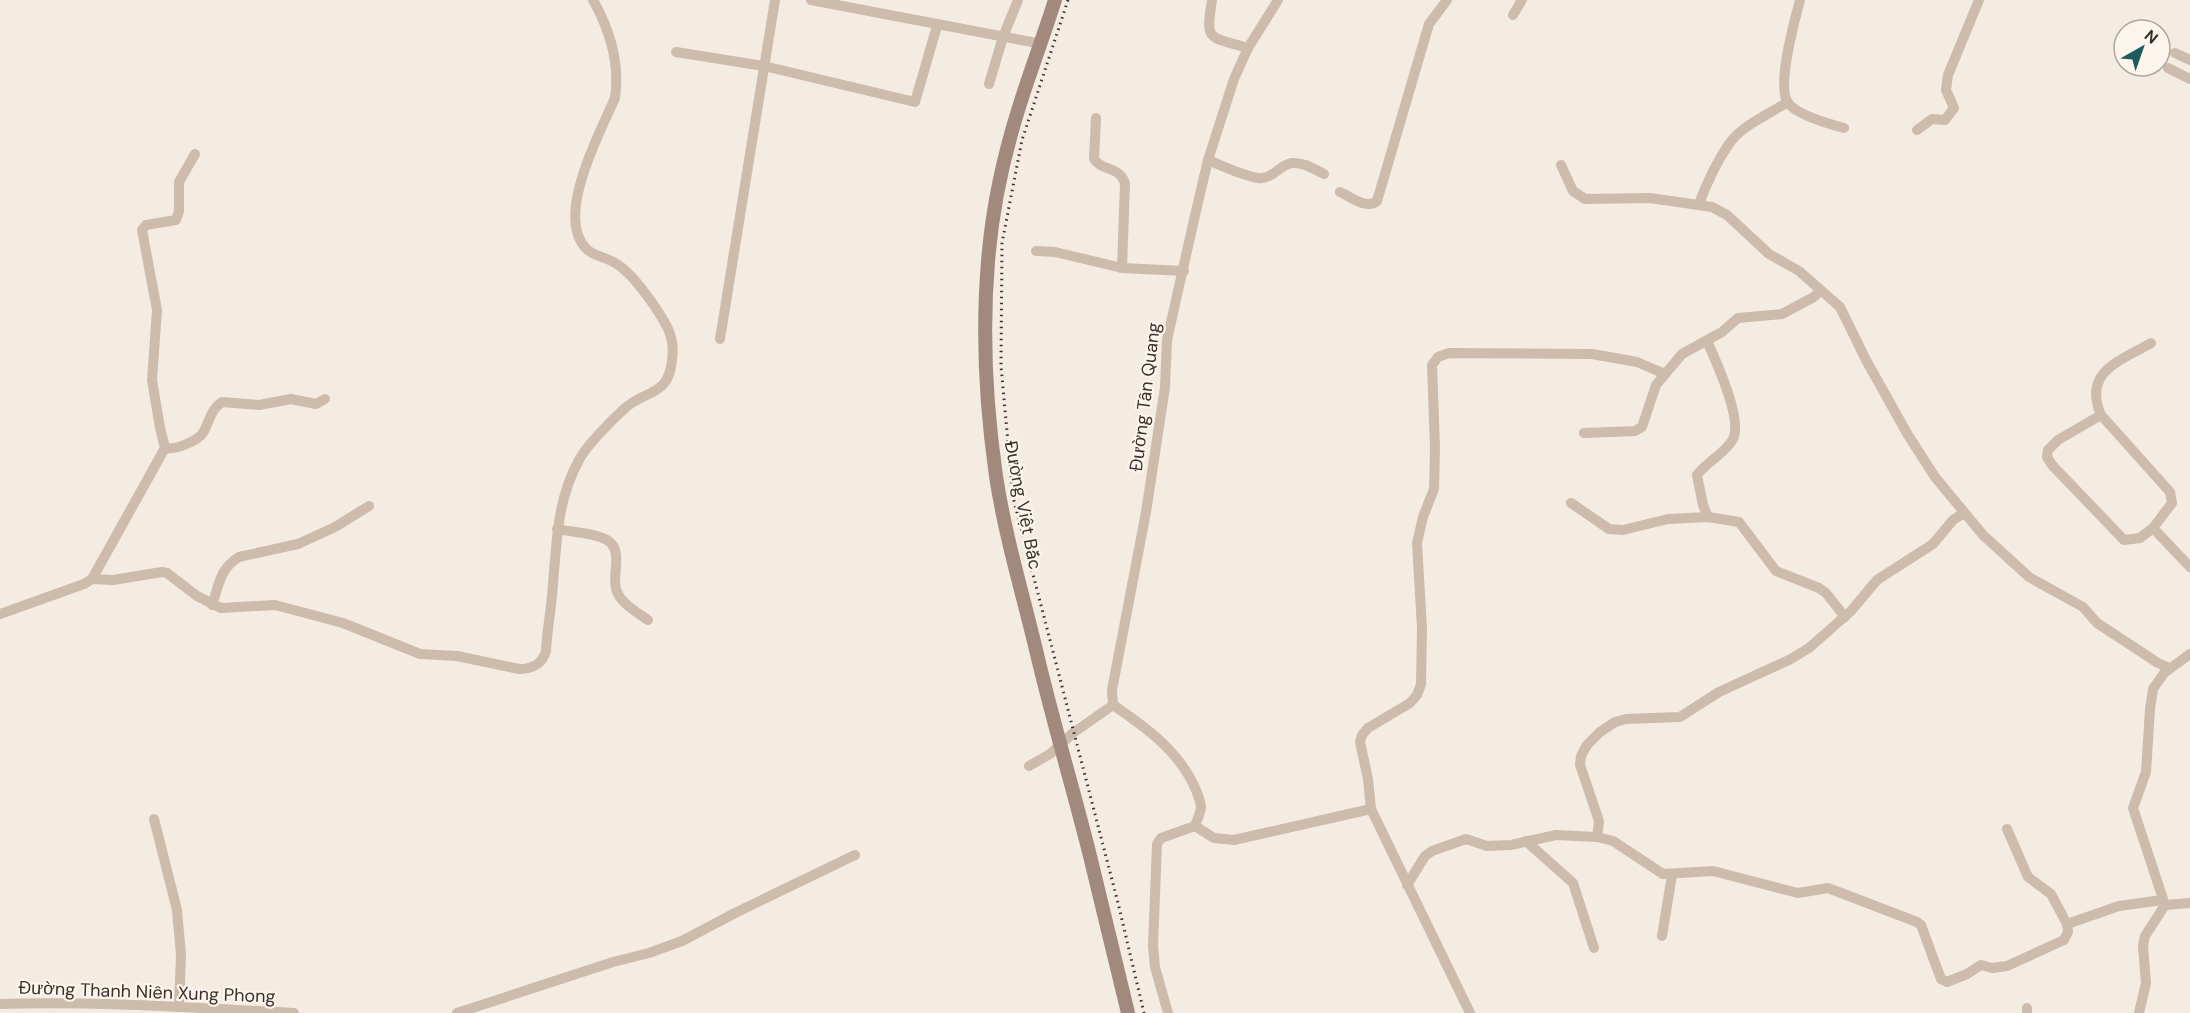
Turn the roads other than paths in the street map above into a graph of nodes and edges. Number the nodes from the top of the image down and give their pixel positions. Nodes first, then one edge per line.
1 (593, 0) edge
2 (775, 0) edge
3 (811, 0) edge
4 (1018, 0) edge
5 (1055, 0) edge
6 (1212, 0) edge
7 (1278, 0) edge
8 (1447, 0) edge
9 (1522, 0) edge
10 (1800, 0) edge
11 (1979, 0) edge
12 (1513, 15) dead end
13 (937, 26) junction
14 (1003, 38) junction
15 (1042, 44) junction
16 (1248, 48) junction
17 (676, 52) dead end
18 (2175, 53) dead end
19 (2190, 60) edge
20 (764, 66) junction
21 (2172, 70) edge
22 (2190, 80) edge
23 (988, 84) dead end
24 (1788, 102) junction
25 (1096, 118) dead end
26 (1844, 128) dead end
27 (1917, 130) dead end
28 (195, 154) dead end
29 (1208, 160) junction
30 (1561, 165) dead end
31 (1324, 174) dead end
32 (1340, 192) dead end
33 (1699, 204) junction
34 (1036, 252) dead end
35 (1122, 268) junction
36 (1184, 271) junction
37 (1821, 291) junction
38 (720, 339) dead end
39 (1707, 341) junction
40 (2151, 343) dead end
41 (1665, 374) junction
42 (325, 399) dead end
43 (2101, 415) junction
44 (1584, 433) dead end
45 (165, 448) junction
46 (1571, 503) dead end
47 (369, 506) dead end
48 (1964, 513) junction
49 (1708, 517) junction
50 (2152, 528) junction
51 (557, 529) junction
52 (2190, 567) edge
53 (92, 579) junction
54 (212, 604) junction
55 (0, 614) edge
56 (1845, 617) junction
57 (648, 620) dead end
58 (2190, 654) edge
59 (2170, 668) junction
60 (1113, 705) junction
61 (1060, 745) junction
62 (1029, 766) dead end
63 (1371, 809) junction
64 (154, 819) dead end
65 (1195, 826) junction
66 (2007, 830) dead end
67 (1597, 837) junction
68 (1526, 841) junction
69 (855, 855) dead end
70 (1672, 875) junction
71 (1407, 885) junction
72 (2163, 903) junction
73 (2190, 903) edge
74 (2067, 924) junction
75 (1662, 936) dead end
76 (1594, 948) dead end
77 (0, 1004) edge
78 (179, 1007) junction
79 (294, 1013) edge
80 (457, 1013) edge
81 (1128, 1013) edge
82 (1168, 1013) edge
83 (1470, 1013) edge
84 (2139, 1013) edge

1 - 51 street
2 - 20 street
3 - 13 street
4 - 14 street
5 - 15 main road, Đường Việt Bắc
6 - 16 street
7 - 16 street, Đường Tân Quang
8 - 32 street
9 - 12 street
10 - 24 street
11 - 27 street
13 - 14 street
13 - 20 street
14 - 15 street
14 - 23 street
15 - 61 main road, Đường Việt Bắc
16 - 29 street, Đường Tân Quang
17 - 20 street
18 - 19 street
20 - 38 street
21 - 22 street
24 - 26 street
24 - 33 street
25 - 35 street
28 - 45 street
29 - 31 street
29 - 36 street, Đường Tân Quang
30 - 33 street
33 - 37 street
34 - 35 street
35 - 36 street
36 - 60 street, Đường Tân Quang
37 - 39 street
37 - 48 street
39 - 41 street
39 - 49 street
40 - 43 street
41 - 44 street
41 - 63 street
42 - 45 street
43 - 50 street
43 - 50 street
45 - 53 street
46 - 49 street
47 - 54 street
48 - 56 street
48 - 59 street
49 - 56 street
50 - 52 street
51 - 54 street
51 - 57 street
53 - 54 street
53 - 55 street
56 - 67 street
58 - 59 street
59 - 72 street
60 - 61 street
60 - 65 street
61 - 62 street
61 - 81 main road, Đường Việt Bắc
63 - 65 street
63 - 71 street
64 - 78 street
65 - 82 street
66 - 74 street
67 - 68 street
67 - 70 street
68 - 71 street
68 - 76 street
69 - 80 street
70 - 74 street
70 - 75 street
71 - 83 street
72 - 73 street
72 - 74 street
72 - 84 street
77 - 78 street, Đường Thanh Niên Xung Phong
78 - 79 street, Đường Thanh Niên Xung Phong

